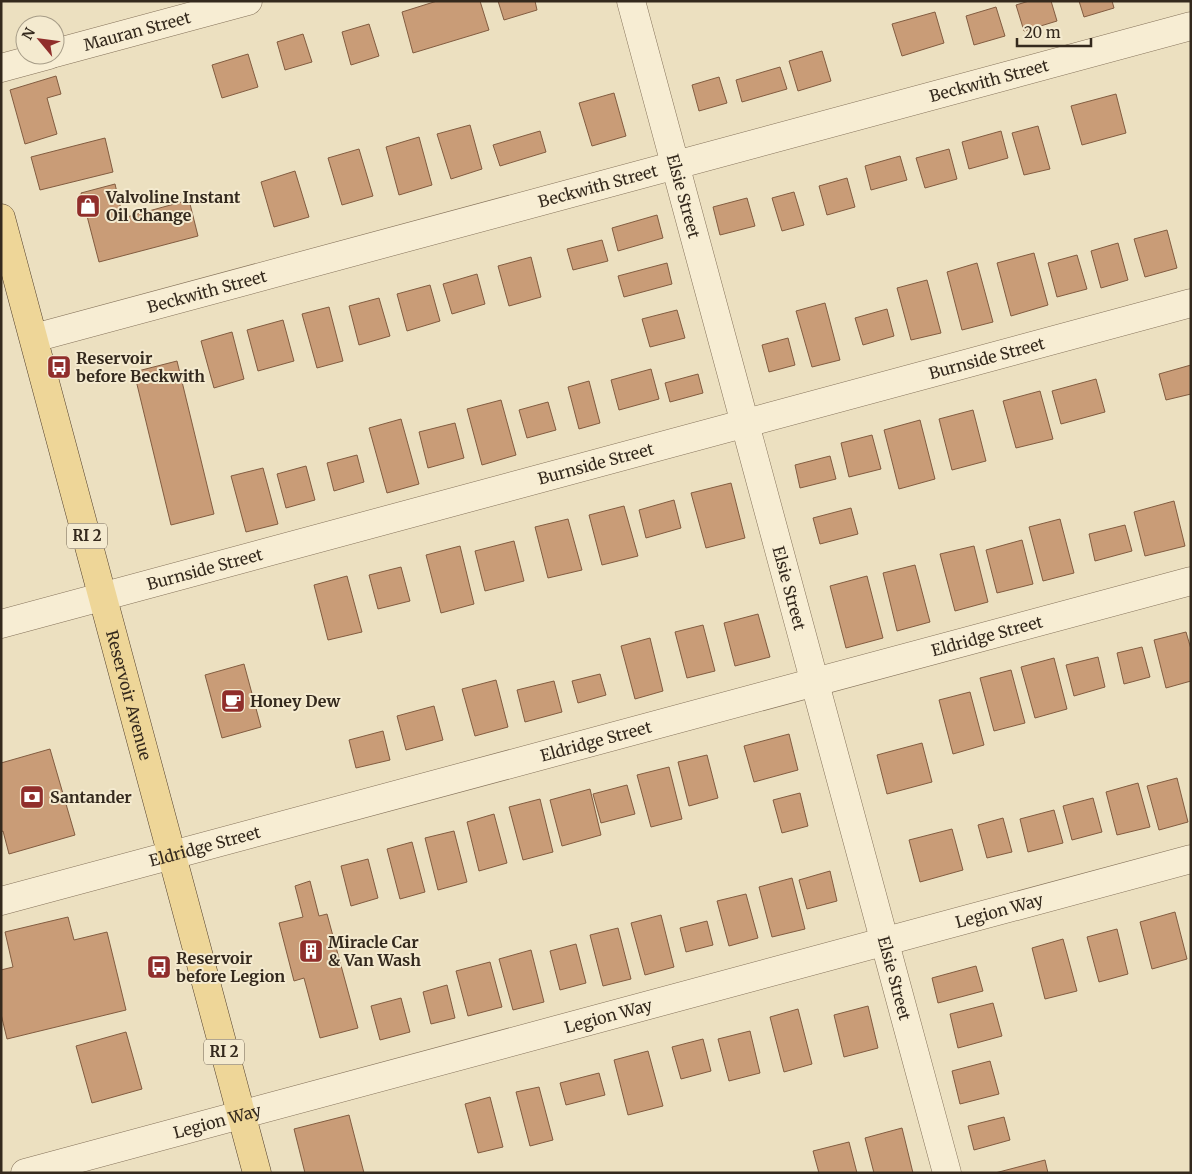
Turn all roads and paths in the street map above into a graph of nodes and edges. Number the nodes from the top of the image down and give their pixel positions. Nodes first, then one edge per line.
1 (248, 1) edge
2 (631, 1) edge
3 (1191, 26) edge
4 (65, 50) edge
5 (15, 64) edge
6 (1, 68) edge
7 (675, 165) junction
8 (1, 218) edge
9 (1191, 303) edge
10 (34, 338) junction
11 (744, 423) junction
12 (1191, 581) edge
13 (102, 596) junction
14 (1, 624) edge
15 (815, 682) junction
16 (172, 855) junction
17 (1191, 859) edge
18 (1, 901) edge
19 (885, 941) junction
20 (241, 1114) junction
21 (25, 1173) edge
22 (257, 1173) edge
23 (947, 1173) edge

1 - 4 street, Mauran Street
2 - 7 street, Elsie Street
3 - 7 street, Beckwith Street
5 - 6 street
7 - 10 street, Beckwith Street
7 - 11 street, Elsie Street
8 - 10 main road, Reservoir Avenue / RI 2
9 - 11 street, Burnside Street
10 - 13 main road, Reservoir Avenue / RI 2
11 - 13 street, Burnside Street
11 - 15 street, Elsie Street
12 - 15 street, Eldridge Street
13 - 14 street, Burnside Street
13 - 16 main road, Reservoir Avenue / RI 2
15 - 16 street, Eldridge Street
15 - 19 street, Elsie Street
16 - 18 street, Eldridge Street
16 - 20 main road, Reservoir Avenue / RI 2
17 - 19 street, Legion Way
19 - 20 street, Legion Way
19 - 23 street, Elsie Street
20 - 21 street, Legion Way
20 - 22 main road, Reservoir Avenue / RI 2

